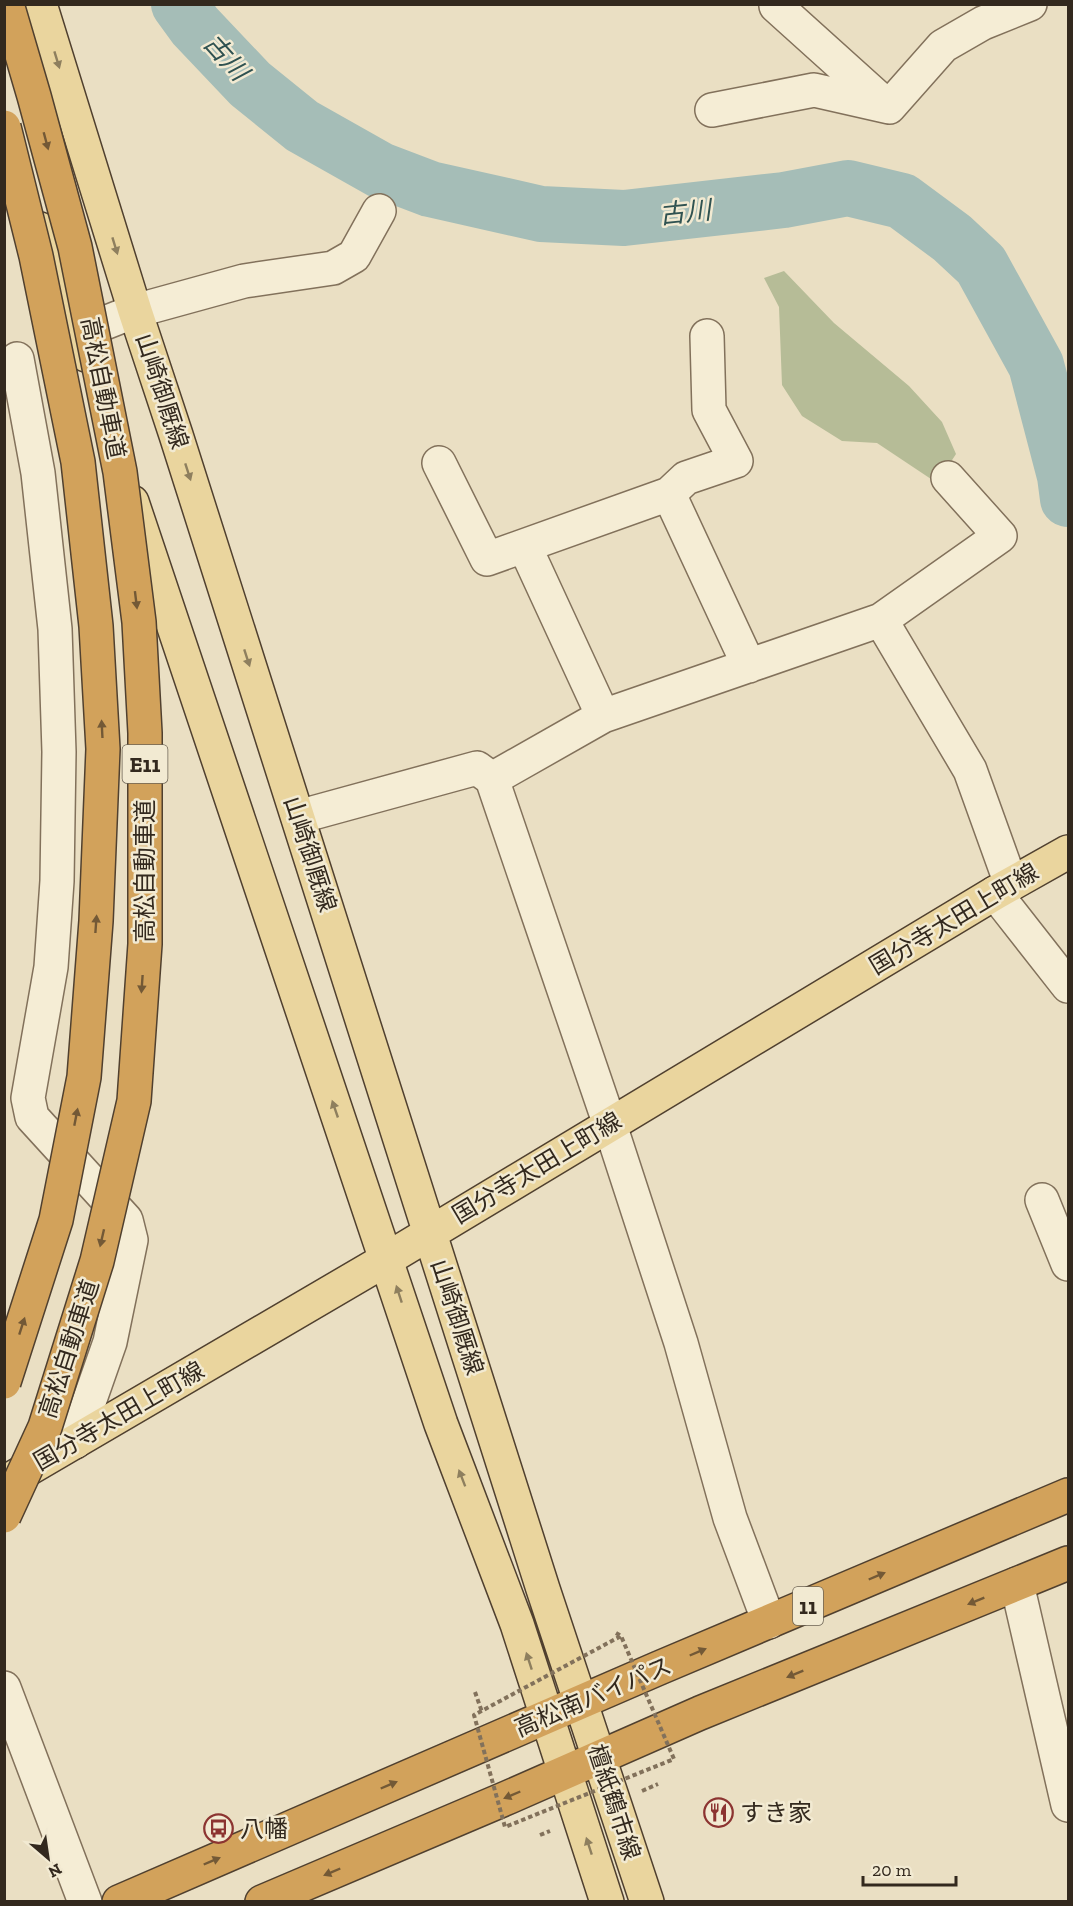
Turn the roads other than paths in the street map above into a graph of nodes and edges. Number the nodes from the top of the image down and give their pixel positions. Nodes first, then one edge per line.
1 (7, 4) edge
2 (40, 4) edge
3 (1030, 4) edge
4 (776, 6) dead end
5 (889, 107) junction
6 (712, 110) dead end
7 (4, 129) edge
8 (379, 211) dead end
9 (135, 311) junction
10 (79, 333) junction
11 (707, 336) dead end
12 (11, 361) edge
13 (439, 463) dead end
14 (948, 478) dead end
15 (669, 494) junction
16 (525, 547) junction
17 (881, 620) junction
18 (749, 666) junction
19 (603, 716) junction
20 (492, 779) junction
21 (298, 818) junction
22 (1062, 856) edge
23 (1003, 889) junction
24 (1068, 986) edge
25 (610, 1125) junction
26 (1042, 1200) dead end
27 (430, 1232) junction
28 (387, 1259) junction
29 (1068, 1264) edge
30 (4, 1382) edge
31 (75, 1442) junction
32 (4, 1483) edge
33 (1068, 1496) edge
34 (4, 1516) edge
35 (1068, 1563) edge
36 (1017, 1584) junction
37 (770, 1622) junction
38 (4, 1688) edge
39 (580, 1702) junction
40 (548, 1717) junction
41 (599, 1758) junction
42 (565, 1772) junction
43 (1068, 1805) edge
44 (85, 1902) edge
45 (119, 1902) edge
46 (262, 1902) edge
47 (607, 1902) edge
48 (646, 1902) edge

1 -> 34 highway, 高松自動車道 / E11, bridge
2 -> 9 main road, 山崎御厩線
3 - 5 street
4 - 5 street
5 - 6 street
7 - 10 main road, 山崎御厩線
30 -> 7 highway, 高松自動車道 / E11, bridge
8 - 9 street
9 - 10 street
9 -> 21 main road, 山崎御厩線
10 - 12 street
28 -> 10 main road, 山崎御厩線
11 - 15 street
12 - 31 street
13 - 16 street
14 - 17 street
15 - 16 street
15 - 18 street
16 - 19 street
17 - 18 street
17 - 23 street
18 - 19 street
19 - 20 street
20 - 21 street
20 - 25 street
21 - 27 main road, 山崎御厩線
22 - 23 main road, 国分寺太田上町線
23 - 24 street
23 - 25 main road, 国分寺太田上町線
25 - 27 main road, 国分寺太田上町線
25 - 37 street
26 - 29 street
27 - 28 main road, 国分寺太田上町線
27 - 39 main road, 山崎御厩線
28 - 31 main road, 国分寺太田上町線
40 -> 28 main road, 山崎御厩線
31 - 32 main road, 国分寺太田上町線
37 -> 33 highway, 高松南バイパス / 11
35 - 36 highway, 11
36 -> 41 highway, 11
36 - 43 street
39 -> 37 highway, 高松南バイパス / 11
38 - 44 street
39 - 40 highway, 高松南バイパス / 11
39 - 41 main road, 檀紙鶴市線
40 - 42 main road, 檀紙鶴市線
45 -> 40 highway, 高松南バイパス / 11
41 - 42 highway, 11
41 - 48 main road, 檀紙鶴市線
42 -> 46 highway, 11
47 -> 42 main road, 檀紙鶴市線

